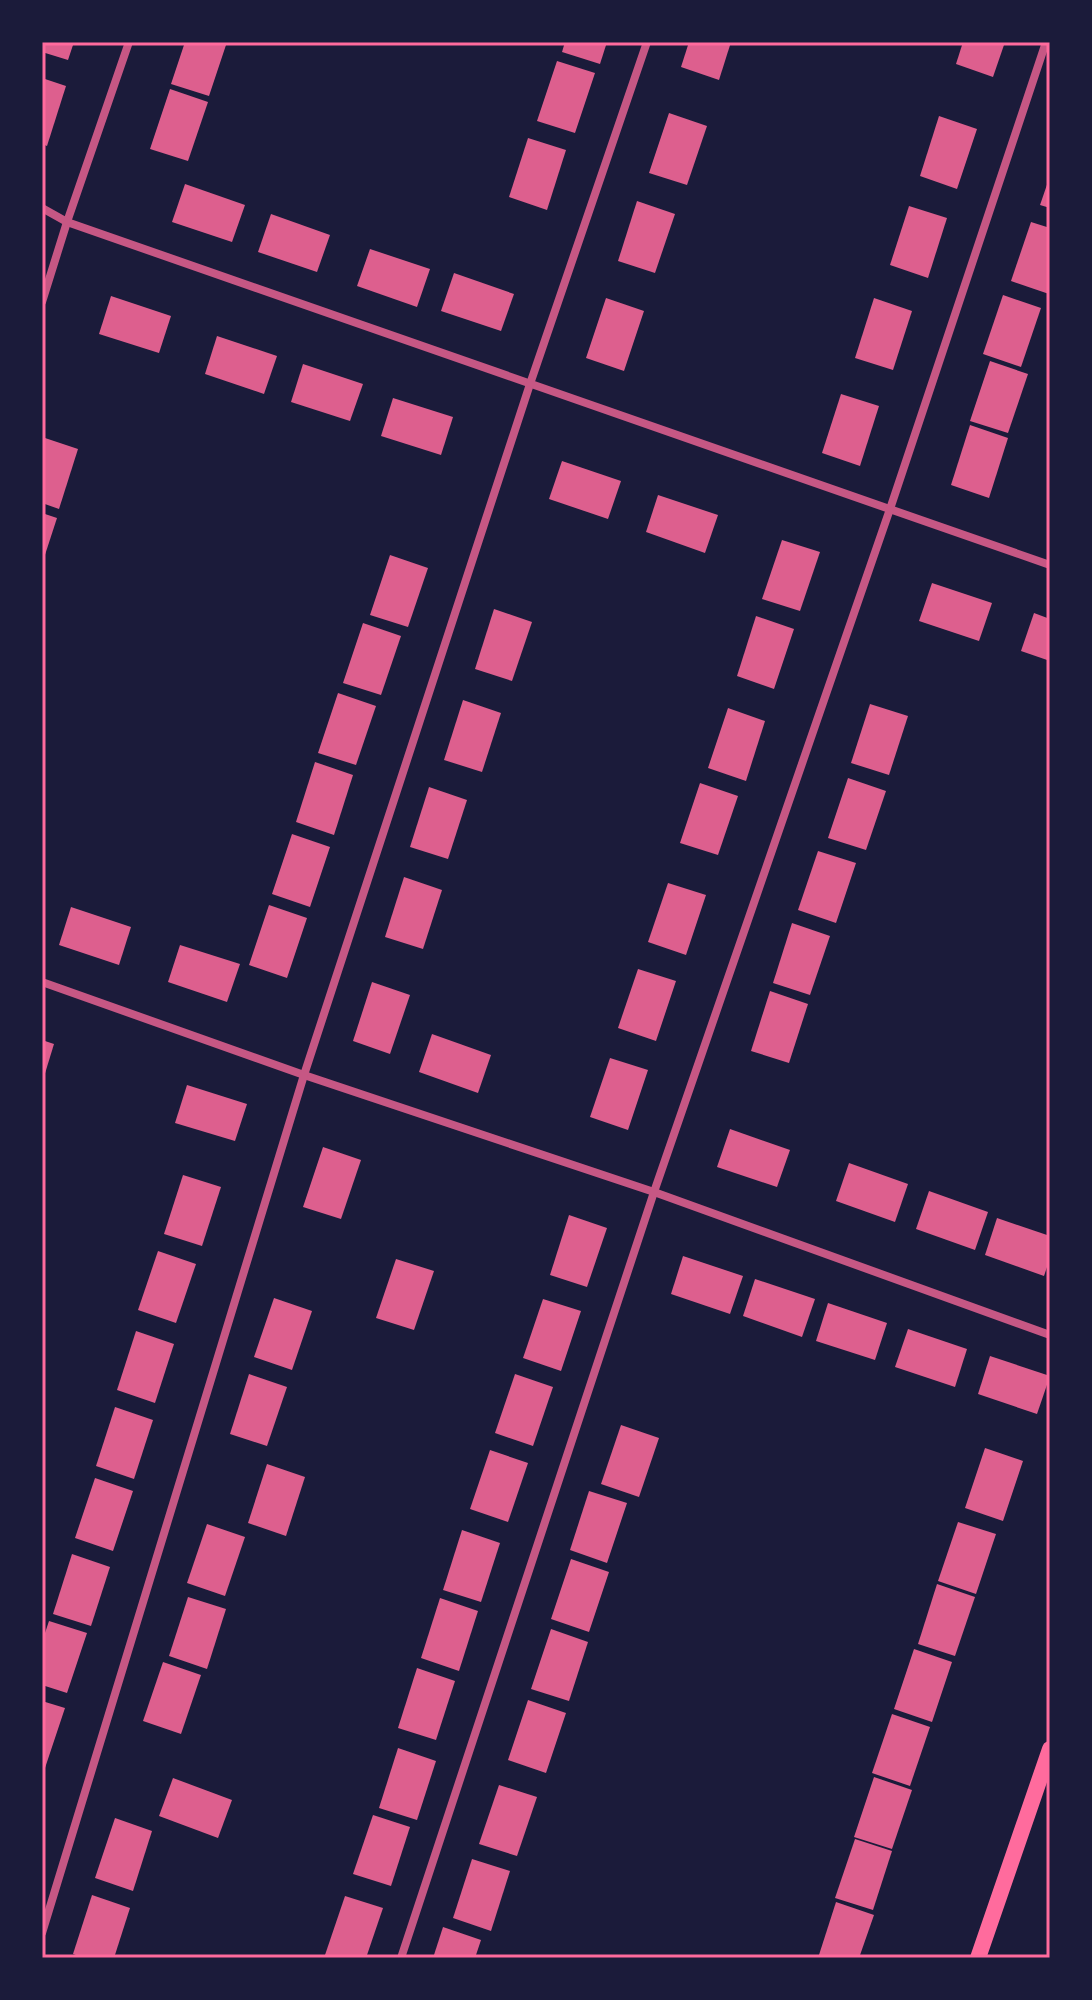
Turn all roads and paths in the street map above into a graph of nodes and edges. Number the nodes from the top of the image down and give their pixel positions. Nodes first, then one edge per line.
1 (129, 42) edge
2 (647, 42) edge
3 (1046, 42) edge
4 (42, 208) edge
5 (67, 222) junction
6 (42, 302) edge
7 (530, 384) junction
8 (890, 509) junction
9 (1050, 565) edge
10 (42, 982) edge
11 (304, 1075) junction
12 (654, 1192) junction
13 (1050, 1335) edge
14 (1050, 1749) edge
15 (42, 1933) edge
16 (401, 1958) edge
17 (978, 1958) edge

1 - 5 street
2 - 7 street
3 - 8 street
4 - 5 street
5 - 6 street
5 - 7 street
7 - 8 street
7 - 11 street
8 - 9 street
8 - 12 street
10 - 11 street
11 - 12 street
11 - 15 street
12 - 13 street
12 - 16 street
14 - 17 main road

